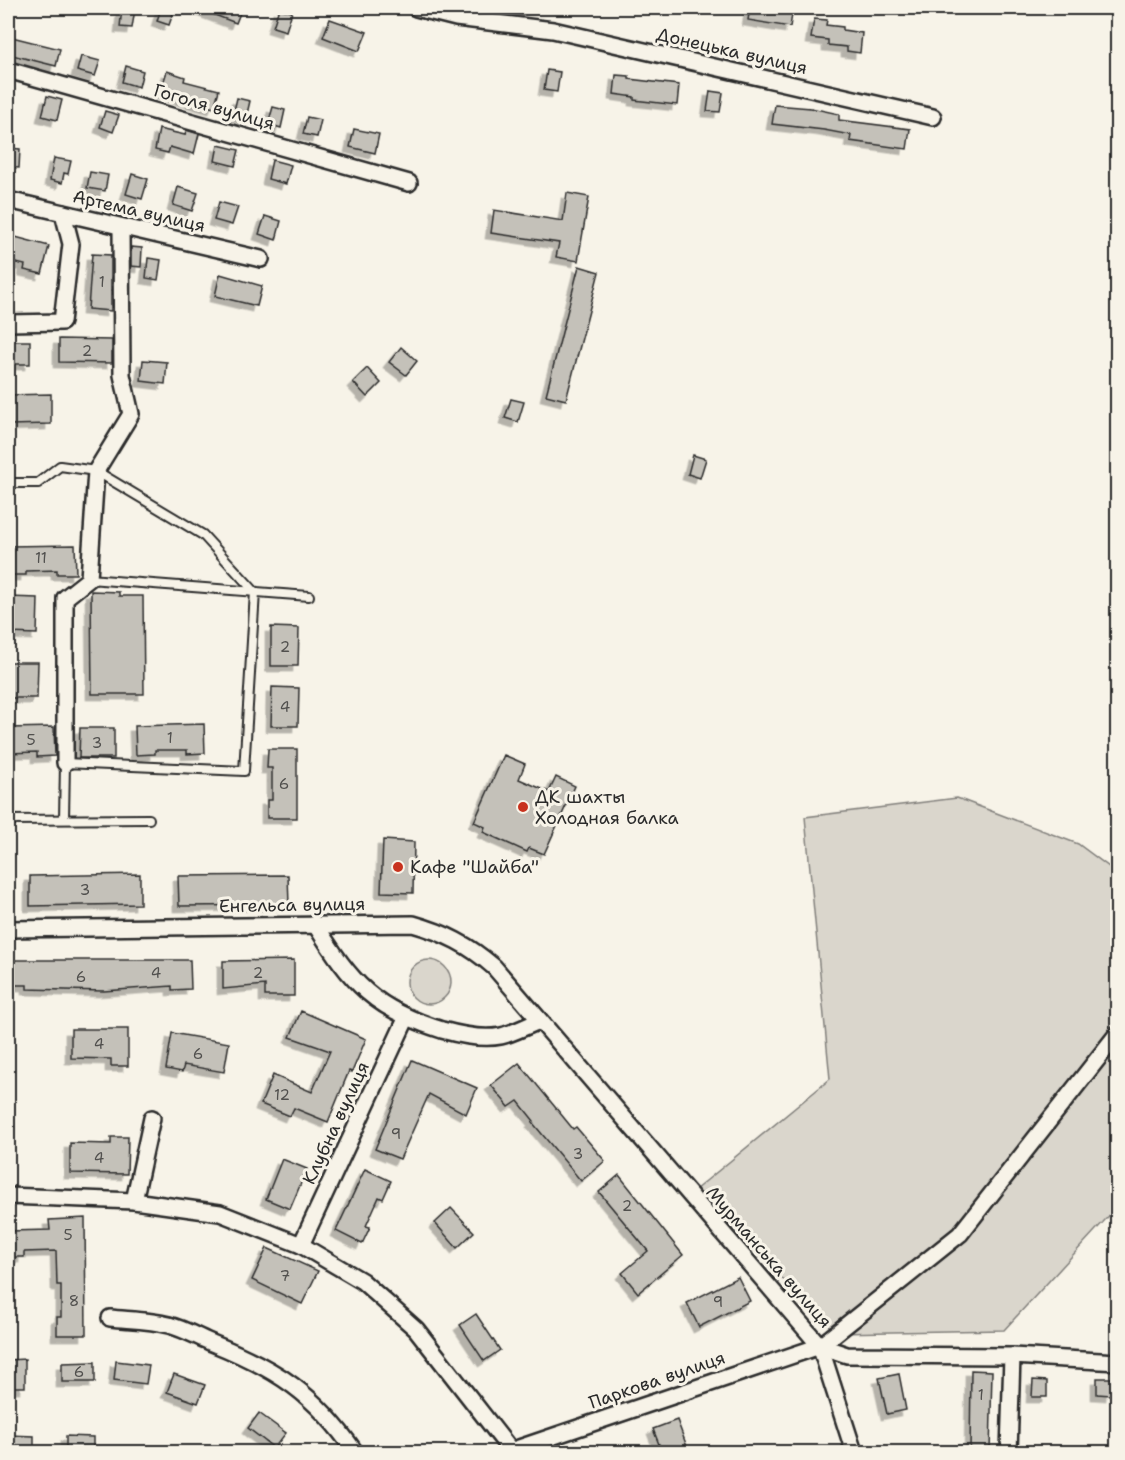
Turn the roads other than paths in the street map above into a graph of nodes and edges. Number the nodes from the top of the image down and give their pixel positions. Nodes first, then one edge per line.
1 (416, 8) edge
2 (8, 70) edge
3 (933, 117) dead end
4 (409, 183) dead end
5 (8, 200) edge
6 (63, 213) junction
7 (121, 226) junction
8 (261, 259) dead end
9 (8, 323) edge
10 (96, 471) junction
11 (8, 483) edge
12 (88, 579) junction
13 (255, 592) junction
14 (309, 596) dead end
15 (65, 763) junction
16 (64, 819) junction
17 (149, 819) dead end
18 (8, 820) edge
19 (315, 924) junction
20 (8, 929) edge
21 (406, 1019) junction
22 (540, 1021) junction
23 (1118, 1033) edge
24 (152, 1118) dead end
25 (8, 1196) edge
26 (134, 1201) junction
27 (301, 1245) junction
28 (110, 1318) dead end
29 (820, 1346) junction
30 (1012, 1356) junction
31 (1118, 1362) edge
32 (356, 1452) edge
33 (510, 1452) edge
34 (854, 1452) edge
35 (1009, 1452) edge

1 - 3 street, Донецька вулиця
2 - 4 street, Гоголя вулиця
5 - 6 street, Артема вулиця
6 - 7 street, Артема вулиця
6 - 9 street
7 - 8 street, Артема вулиця
7 - 10 street
10 - 11 lane
10 - 12 street
10 - 13 lane
12 - 13 lane
12 - 15 street
13 - 14 lane
13 - 15 lane
15 - 16 lane
16 - 17 lane
16 - 18 lane
19 - 20 street, Енгельса вулиця
19 - 21 street
19 - 22 street, Енгельса вулиця
21 - 22 street
21 - 27 street, Клубна вулиця
22 - 29 street, Мурманська вулиця
23 - 29 street
24 - 26 street
25 - 26 street
26 - 27 street
27 - 33 street
28 - 32 street
29 - 30 street, Мурманська вулиця
29 - 33 street, Паркова вулиця
29 - 34 street
30 - 31 street, Мурманська вулиця
30 - 35 street

